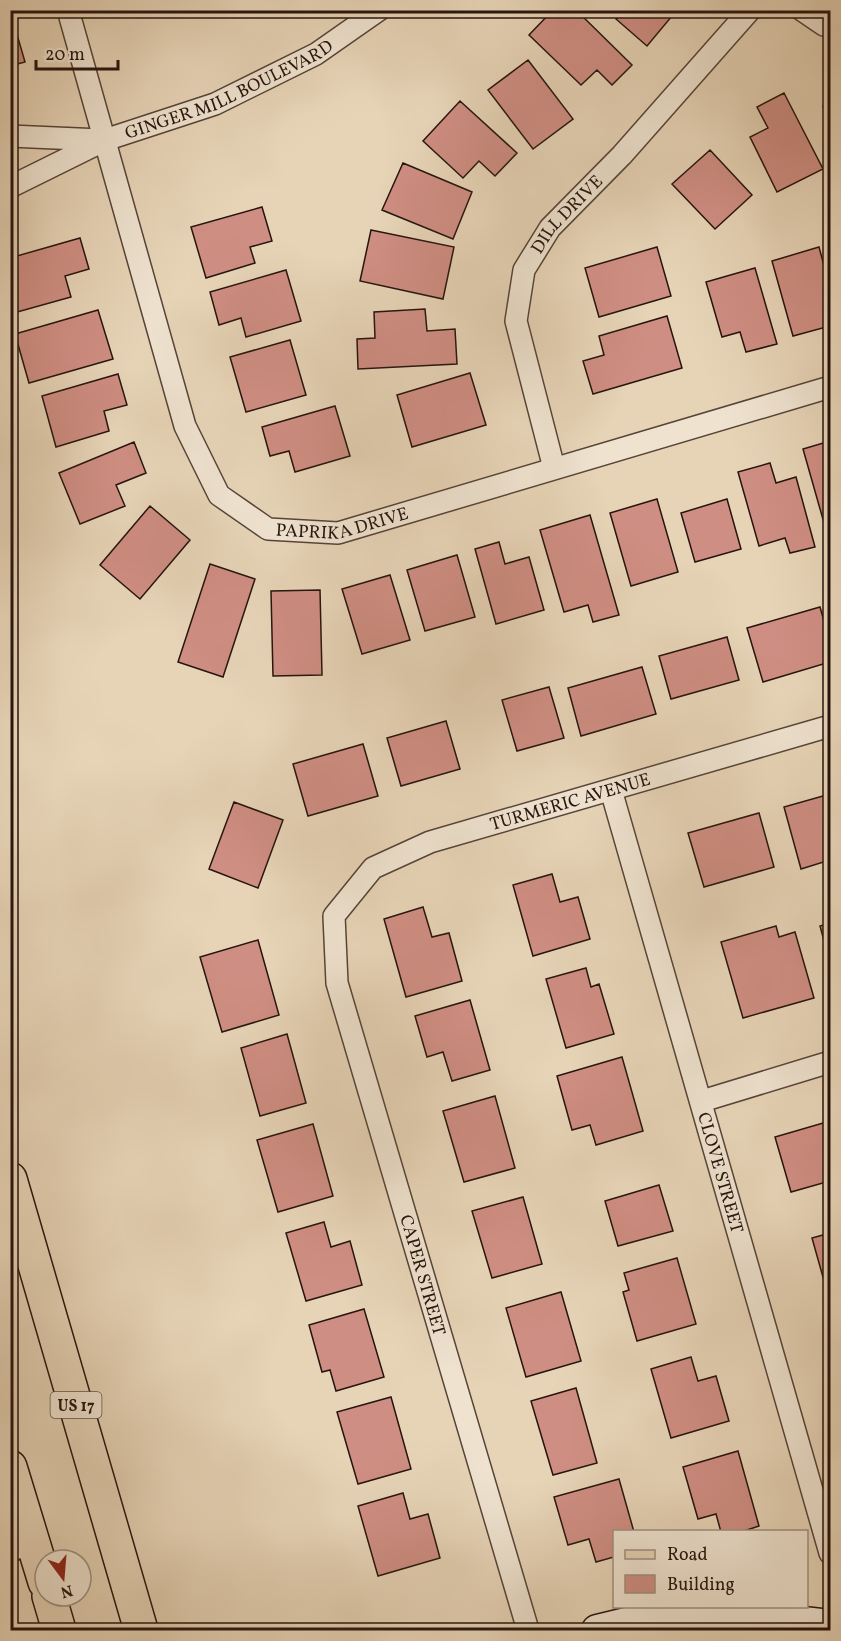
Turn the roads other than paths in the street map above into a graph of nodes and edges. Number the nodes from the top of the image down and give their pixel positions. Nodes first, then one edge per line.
1 (68, 10) edge
2 (379, 10) edge
3 (750, 10) edge
4 (802, 10) edge
5 (824, 25) dead end
6 (10, 136) edge
7 (105, 140) junction
8 (10, 187) edge
9 (831, 387) edge
10 (554, 468) junction
11 (831, 726) edge
12 (611, 790) junction
13 (334, 916) joint
14 (831, 1062) edge
15 (702, 1101) junction
16 (10, 1179) edge
17 (10, 1467) edge
18 (23, 1552) edge
19 (831, 1553) edge
20 (33, 1566) edge
21 (53, 1608) edge
22 (831, 1625) edge
23 (59, 1630) edge
24 (141, 1630) edge
25 (528, 1630) edge
26 (597, 1630) edge

1 - 7 street, PAPRIKA DRIVE
2 - 7 street, GINGER MILL BOULEVARD
3 - 10 street, DILL DRIVE
4 - 5 street
6 - 7 street, GINGER MILL BOULEVARD
7 - 8 street, GINGER MILL BOULEVARD
7 - 10 street, PAPRIKA DRIVE
9 - 10 street, PAPRIKA DRIVE
11 - 12 street, TURMERIC AVENUE
12 - 13 street, TURMERIC AVENUE
12 - 15 street, CLOVE STREET
13 - 25 street, CAPER STREET
14 - 15 street
15 - 19 street, CLOVE STREET
16 - 24 main road, US 17
17 - 18 main road
18 - 20 main road
21 - 23 main road
22 - 26 street

